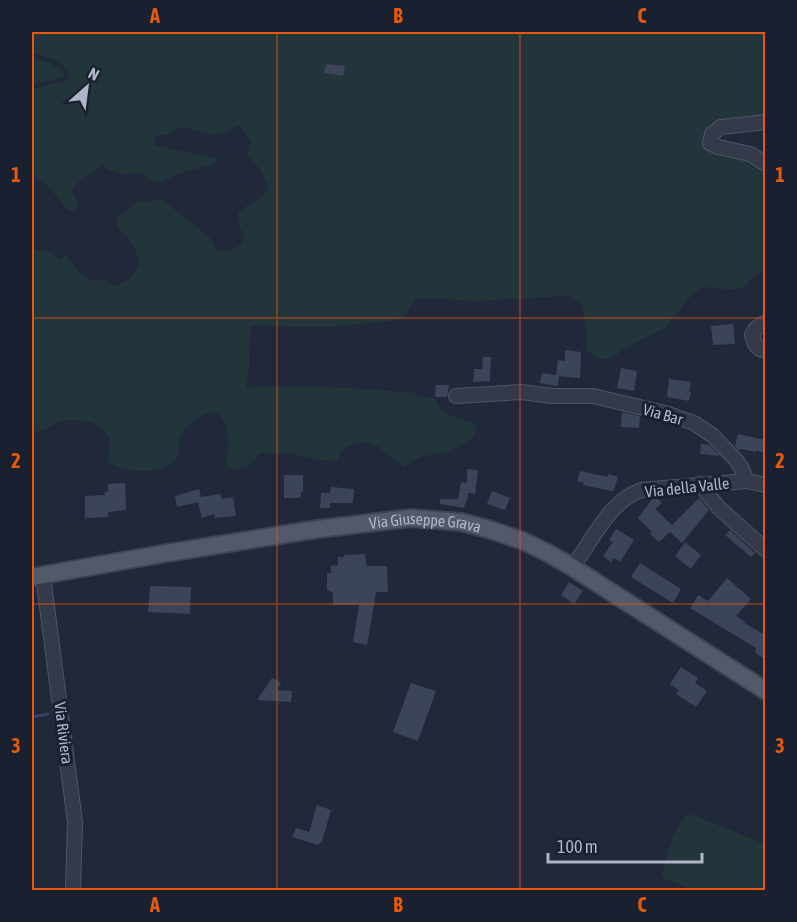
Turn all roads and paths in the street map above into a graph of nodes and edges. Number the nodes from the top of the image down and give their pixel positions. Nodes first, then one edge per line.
1 (765, 122) edge
2 (765, 164) edge
3 (765, 322) edge
4 (765, 351) edge
5 (456, 396) dead end
6 (747, 481) junction
7 (700, 484) junction
8 (765, 485) edge
9 (765, 550) edge
10 (572, 567) junction
11 (37, 576) edge
12 (765, 691) edge
13 (73, 891) edge

1 - 2 street
3 - 4 street
5 - 6 street, Via Bar
6 - 7 street, Via della Valle
6 - 8 street, Via della Valle
7 - 9 street
7 - 10 street, Via della Valle
10 - 11 main road, Via Giuseppe Grava
10 - 12 main road, Via Giuseppe Grava
11 - 13 street, Via Riviera

